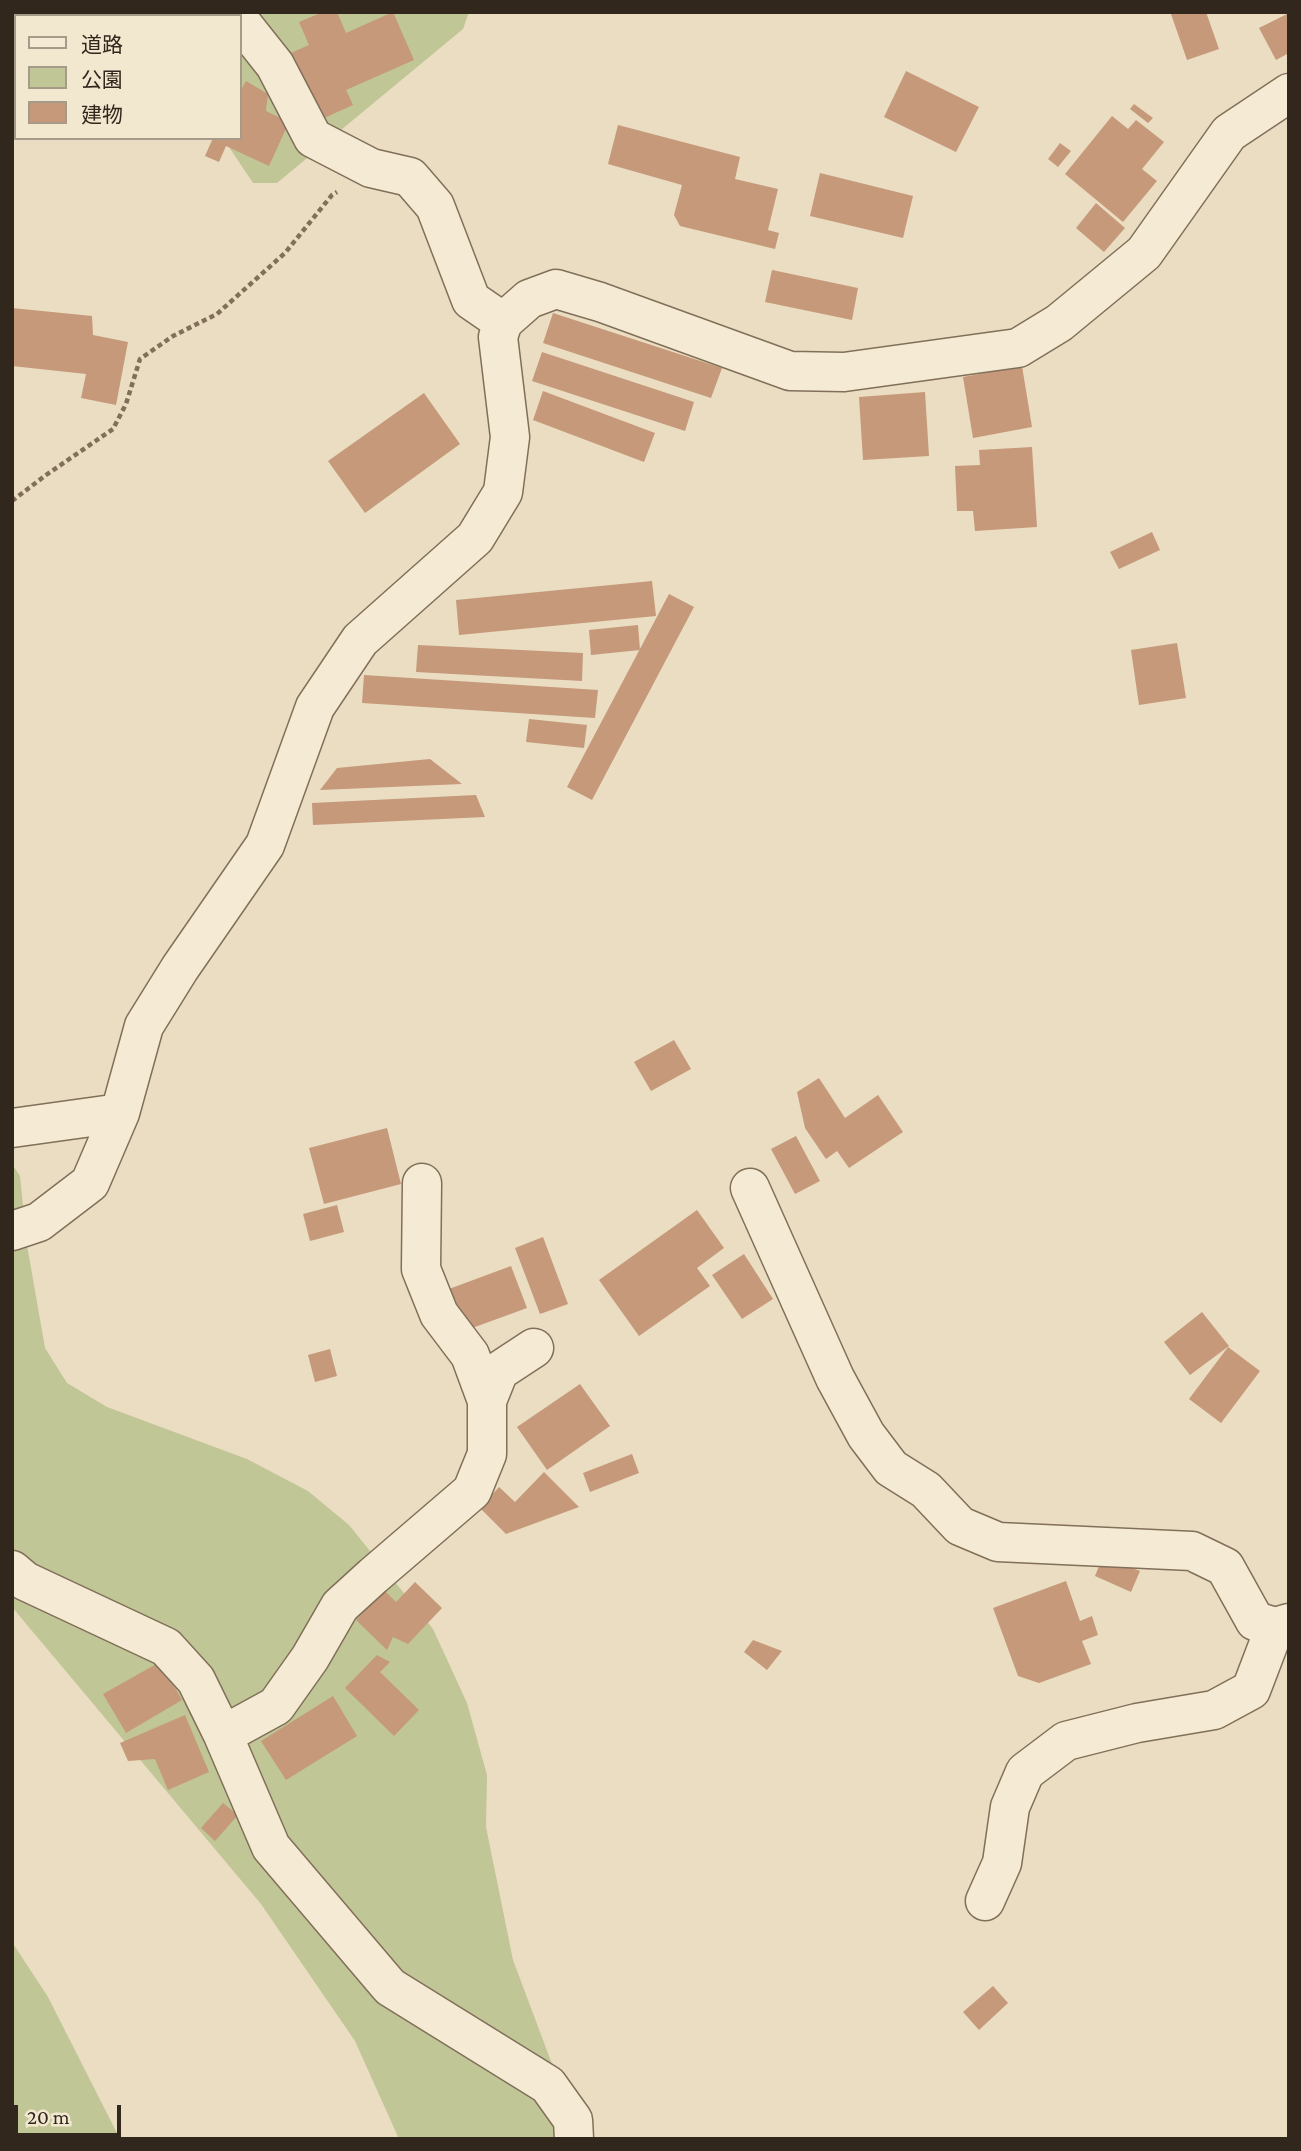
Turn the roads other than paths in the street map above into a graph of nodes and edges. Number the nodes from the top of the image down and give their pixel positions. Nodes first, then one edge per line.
1 (242, 24) edge
2 (1289, 93) edge
3 (503, 322) junction
4 (120, 1114) junction
5 (12, 1128) edge
6 (422, 1183) dead end
7 (750, 1188) dead end
8 (12, 1231) edge
9 (534, 1348) dead end
10 (487, 1401) junction
11 (12, 1570) edge
12 (1282, 1625) edge
13 (223, 1735) junction
14 (985, 1901) dead end
15 (574, 2139) edge

1 - 3 street
2 - 3 street
3 - 4 street
4 - 5 street
4 - 8 street
6 - 10 street
7 - 12 street
9 - 10 street
10 - 13 street
11 - 13 street
12 - 14 street
13 - 15 street

